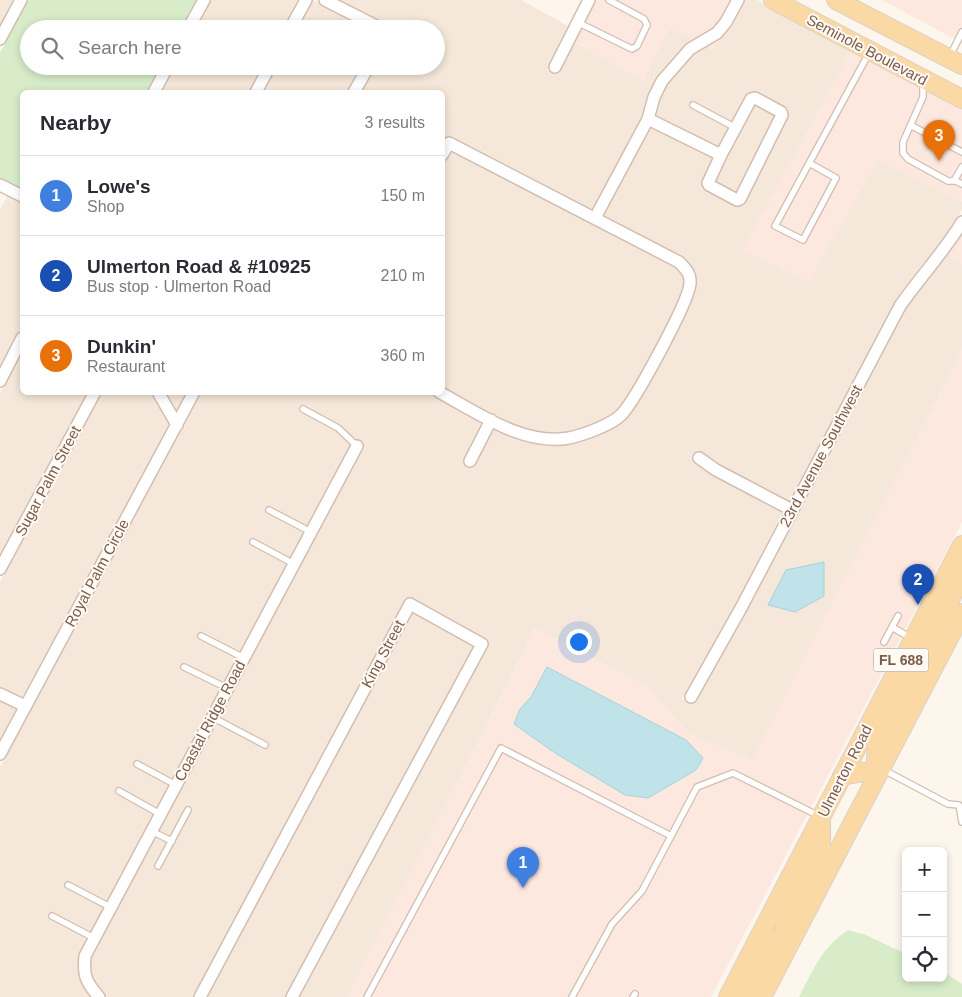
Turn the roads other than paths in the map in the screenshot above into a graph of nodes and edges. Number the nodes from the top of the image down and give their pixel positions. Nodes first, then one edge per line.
1 (21, 0) edge
2 (204, 0) edge
3 (306, 0) edge
4 (325, 0) edge
5 (590, 0) edge
6 (609, 0) edge
7 (738, 0) edge
8 (773, 0) edge
9 (836, 0) edge
10 (193, 20) edge
11 (295, 20) edge
12 (364, 20) edge
13 (577, 22) junction
14 (962, 32) edge
15 (0, 39) edge
16 (870, 51) junction
17 (955, 61) edge
18 (555, 67) dead end
19 (163, 75) edge
20 (265, 75) edge
21 (363, 75) edge
22 (923, 79) junction
23 (155, 90) edge
24 (257, 90) edge
25 (355, 90) edge
26 (962, 99) edge
27 (692, 105) dead end
28 (648, 119) junction
29 (911, 124) junction
30 (736, 128) junction
31 (445, 150) edge
32 (962, 152) edge
33 (721, 155) junction
34 (809, 163) junction
35 (962, 167) edge
36 (959, 182) edge
37 (2, 189) edge
38 (20, 195) edge
39 (595, 218) junction
40 (962, 222) edge
41 (20, 342) edge
42 (0, 380) edge
43 (93, 395) edge
44 (160, 395) edge
45 (192, 395) edge
46 (445, 395) edge
47 (303, 409) dead end
48 (491, 420) junction
49 (177, 424) junction
50 (357, 446) joint
51 (700, 458) dead end
52 (470, 462) dead end
53 (269, 510) dead end
54 (792, 510) junction
55 (311, 532) junction
56 (253, 542) dead end
57 (962, 545) edge
58 (962, 563) edge
59 (294, 564) junction
60 (0, 569) edge
61 (962, 613) edge
62 (898, 616) dead end
63 (892, 627) junction
64 (201, 636) dead end
65 (913, 639) junction
66 (884, 642) dead end
67 (244, 658) junction
68 (184, 667) dead end
69 (228, 688) junction
70 (0, 694) edge
71 (691, 697) dead end
72 (25, 706) junction
73 (212, 717) junction
74 (265, 745) dead end
75 (0, 754) edge
76 (136, 764) dead end
77 (880, 768) junction
78 (842, 776) junction
79 (176, 784) junction
80 (119, 791) dead end
81 (188, 810) dead end
82 (160, 814) junction
83 (821, 817) junction
84 (962, 822) edge
85 (151, 831) junction
86 (671, 836) junction
87 (172, 841) junction
88 (158, 866) dead end
89 (68, 885) dead end
90 (110, 908) junction
91 (52, 916) dead end
92 (768, 921) junction
93 (94, 938) junction
94 (775, 973) junction
95 (573, 995) edge
96 (99, 997) edge
97 (200, 997) edge
98 (292, 997) edge
99 (367, 997) edge
100 (581, 997) edge
101 (728, 997) edge
102 (745, 997) edge
103 (762, 997) edge

1 - 15 street
2 - 10 street
3 - 11 street
4 - 12 street
5 - 13 street
6 - 13 lane
7 - 28 street
8 - 16 main road, Seminole Boulevard
9 - 17 main road, Seminole Boulevard
13 - 18 street
14 - 17 lane
16 - 22 main road, Seminole Boulevard
16 - 34 lane
19 - 23 street
20 - 24 street
21 - 25 street
22 - 26 main road, Seminole Boulevard
22 - 29 lane
27 - 30 lane
28 - 33 street
28 - 39 street
29 - 32 lane
29 - 36 lane
30 - 33 street
30 - 33 street
31 - 39 street
34 - 34 lane
35 - 36 lane
37 - 38 street
39 - 48 street
40 - 54 street, 23rd Avenue Southwest
41 - 42 street
43 - 60 street, Sugar Palm Street
44 - 49 street
45 - 49 street, Royal Palm Circle
46 - 48 street
47 - 50 lane
48 - 52 street
49 - 72 street, Royal Palm Circle
50 - 55 street, Coastal Ridge Road
51 - 54 street
53 - 55 lane
54 - 71 street, 23rd Avenue Southwest
55 - 59 street, Coastal Ridge Road
56 - 59 lane
57 - 65 main road, Ulmerton Road / FL 688
58 - 77 main road
59 - 67 street, Coastal Ridge Road
61 - 77 main road, Ulmerton Road / FL 688
62 - 63 lane
63 - 65 lane
63 - 66 lane
64 - 67 lane
65 - 78 main road, Ulmerton Road / FL 688
67 - 69 street, Coastal Ridge Road
68 - 69 lane
69 - 73 street, Coastal Ridge Road
70 - 72 street
72 - 75 street, Royal Palm Circle
73 - 74 lane
73 - 79 street, Coastal Ridge Road
76 - 79 lane
77 - 78 main road
77 - 84 lane
77 - 94 main road, Ulmerton Road / FL 688
78 - 83 main road, Ulmerton Road / FL 688
79 - 82 street, Coastal Ridge Road
80 - 82 lane
81 - 87 lane
82 - 85 street, Coastal Ridge Road
83 - 86 lane
83 - 92 main road, Ulmerton Road / FL 688
83 - 94 main road
85 - 87 lane
85 - 90 street, Coastal Ridge Road
86 - 95 lane
86 - 99 lane
87 - 88 lane
89 - 90 lane
90 - 93 street, Coastal Ridge Road
91 - 93 lane
92 - 101 main road, Ulmerton Road / FL 688
92 - 102 main road
93 - 96 street, Coastal Ridge Road
94 - 103 main road, Ulmerton Road / FL 688
95 - 100 lane
97 - 98 street, King Street

